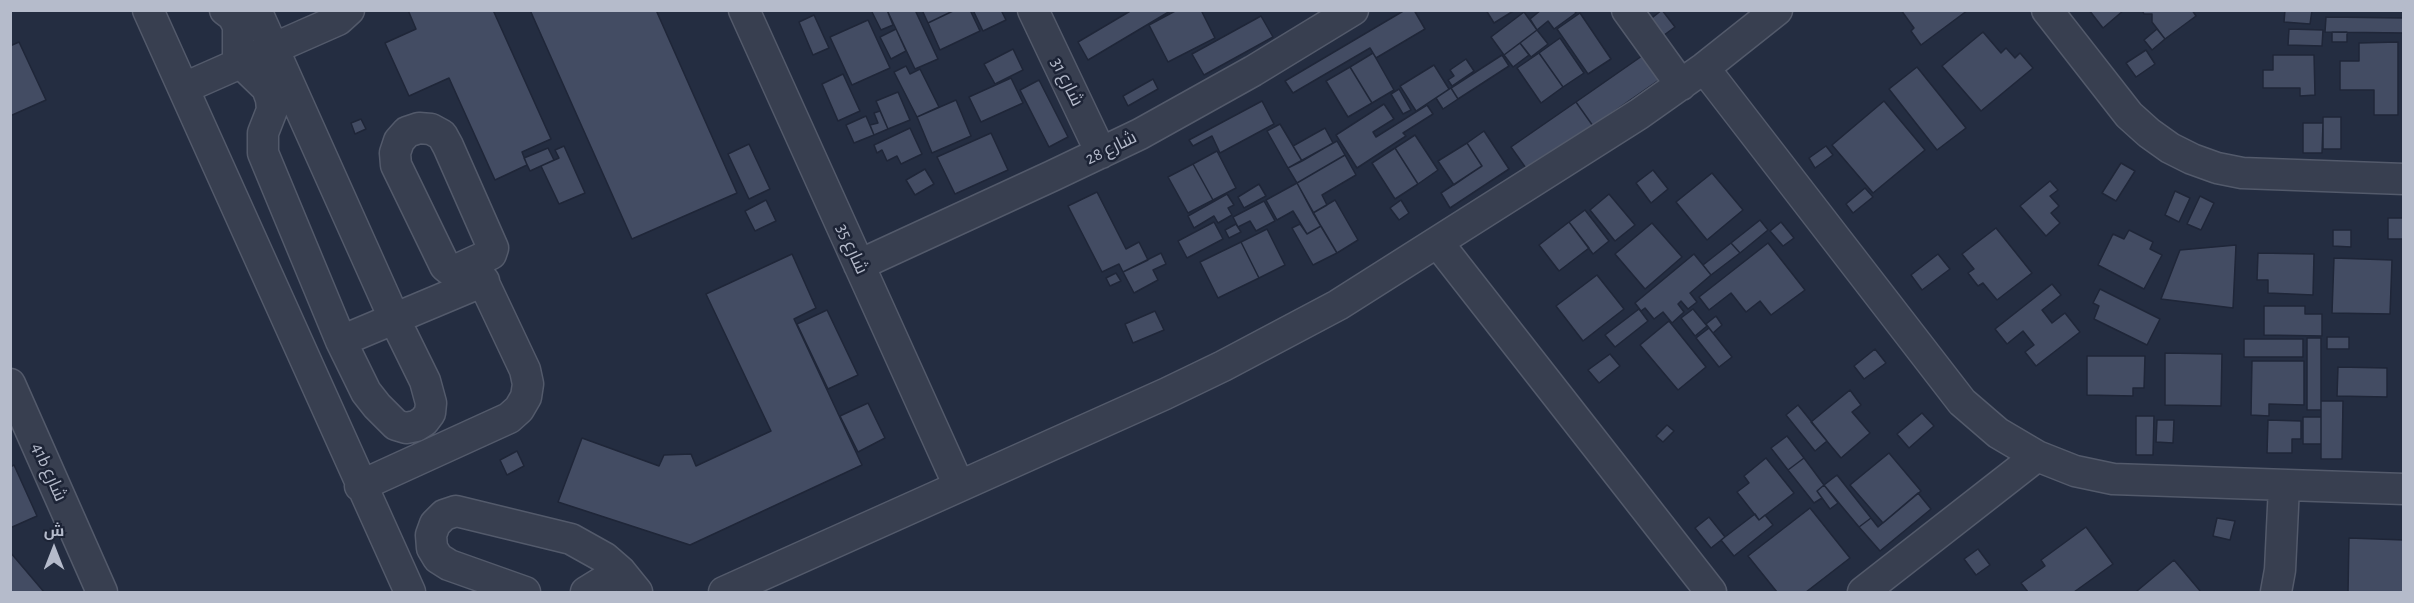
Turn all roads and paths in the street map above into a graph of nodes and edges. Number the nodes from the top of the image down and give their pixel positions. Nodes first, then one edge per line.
1 (148, 10) edge
2 (225, 10) edge
3 (256, 10) edge
4 (349, 10) edge
5 (744, 10) edge
6 (1033, 10) edge
7 (1353, 10) edge
8 (1627, 10) edge
9 (1778, 10) edge
10 (2047, 10) edge
11 (273, 49) junction
12 (241, 63) junction
13 (1692, 76) junction
14 (184, 88) junction
15 (1101, 153) junction
16 (2403, 178) edge
17 (1438, 243) junction
18 (859, 265) junction
19 (394, 318) junction
20 (341, 341) junction
21 (10, 384) edge
22 (2037, 456) junction
23 (360, 486) junction
24 (959, 486) junction
25 (2284, 486) junction
26 (2403, 489) edge
27 (628, 582) edge
28 (102, 592) edge
29 (410, 592) edge
30 (525, 592) edge
31 (586, 592) edge
32 (724, 592) edge
33 (1711, 592) edge
34 (1863, 592) edge
35 (2276, 592) edge

1 - 14 street
2 - 12 street
3 - 11 street
4 - 11 street
5 - 18 street, شارع 35
6 - 15 street, شارع 31
7 - 15 street, شارع 28
8 - 13 street
9 - 13 street
10 - 16 street
11 - 12 street
11 - 19 street
12 - 14 street
12 - 20 street
13 - 17 street
13 - 22 street
14 - 23 street
15 - 18 street, شارع 28
17 - 24 street
17 - 33 street
18 - 24 street, شارع 35
19 - 20 street
19 - 20 street
19 - 23 street
21 - 28 street, 41b شارع
22 - 25 street
22 - 34 street
23 - 29 street
24 - 32 street
25 - 26 street
25 - 35 street
27 - 30 street
27 - 31 street

